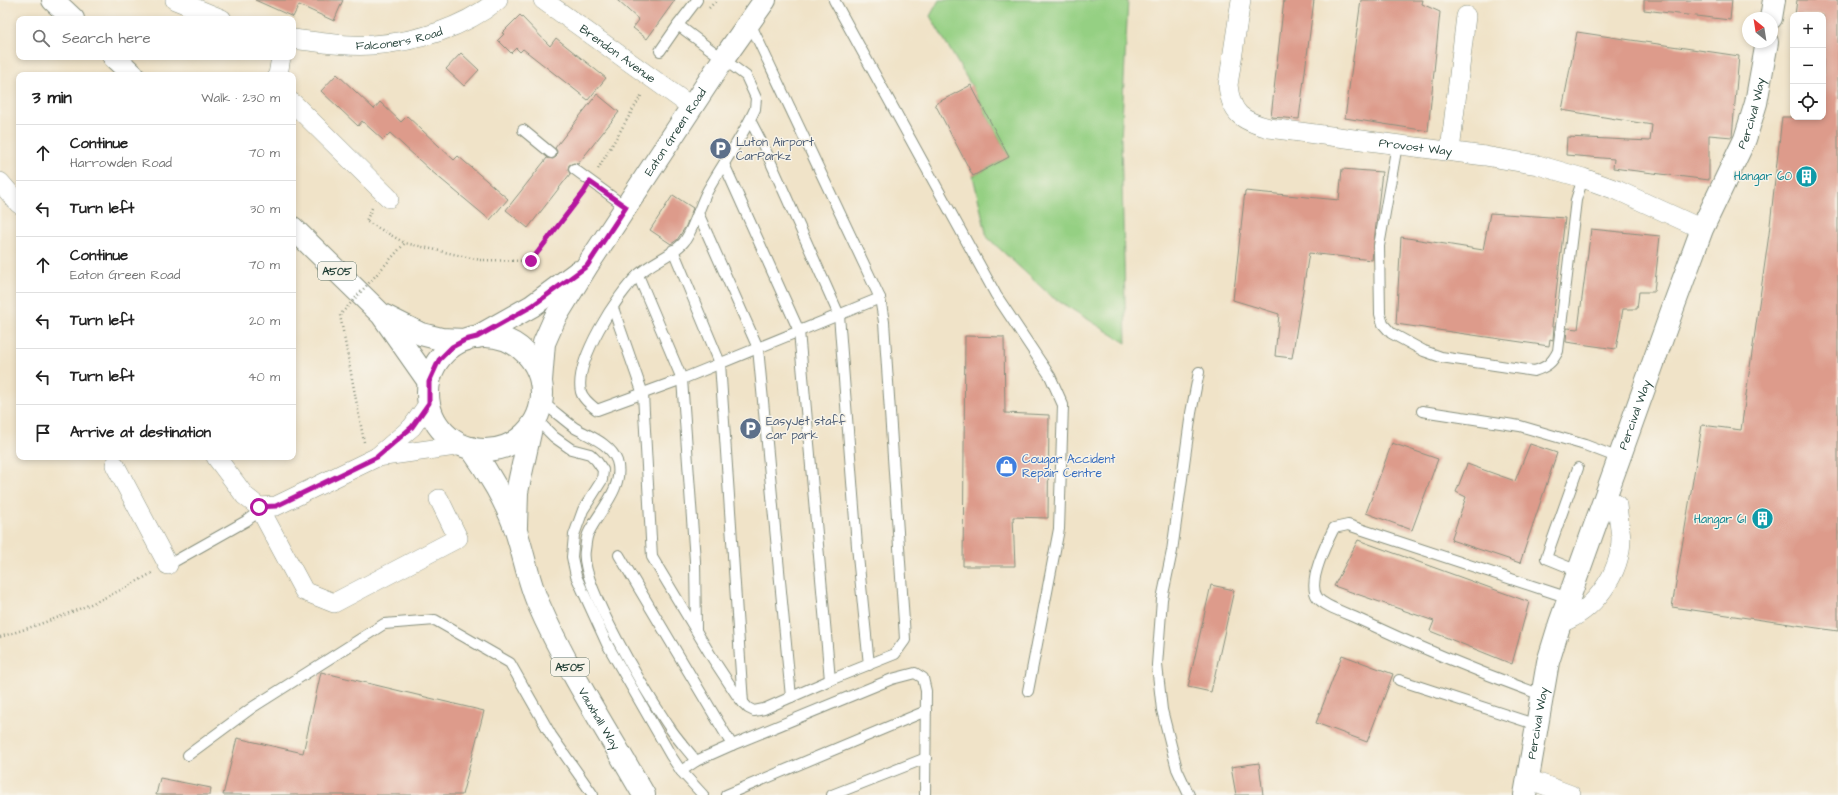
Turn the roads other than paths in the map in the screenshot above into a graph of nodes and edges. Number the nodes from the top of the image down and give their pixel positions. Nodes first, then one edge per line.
1 (53, 0) edge
2 (175, 0) edge
3 (498, 0) edge
4 (544, 0) edge
5 (697, 0) edge
6 (765, 0) edge
7 (834, 0) edge
8 (1241, 0) edge
9 (1774, 0) edge
10 (1772, 12) edge
11 (70, 16) edge
12 (215, 16) edge
13 (1466, 16) dead end
14 (750, 22) junction
15 (678, 25) junction
16 (296, 39) edge
17 (1766, 48) edge
18 (660, 51) dead end
19 (724, 58) junction
20 (117, 60) edge
21 (280, 60) edge
22 (130, 72) edge
23 (278, 72) edge
24 (296, 106) edge
25 (692, 107) junction
26 (750, 120) junction
27 (523, 130) dead end
28 (1397, 144) junction
29 (1450, 151) junction
30 (551, 153) dead end
31 (724, 164) junction
32 (574, 169) dead end
33 (1583, 178) junction
34 (0, 182) edge
35 (389, 198) dead end
36 (16, 201) edge
37 (626, 207) junction
38 (698, 213) junction
39 (1702, 229) junction
40 (296, 231) edge
41 (673, 250) junction
42 (587, 266) junction
43 (638, 275) junction
44 (880, 298) junction
45 (613, 308) junction
46 (382, 315) junction
47 (839, 315) junction
48 (799, 331) junction
49 (471, 338) junction
50 (758, 348) junction
51 (720, 363) junction
52 (1199, 372) dead end
53 (682, 379) junction
54 (429, 382) junction
55 (643, 394) junction
56 (429, 403) junction
57 (537, 407) junction
58 (1422, 411) dead end
59 (467, 447) junction
60 (377, 457) junction
61 (1619, 458) junction
62 (218, 460) edge
63 (115, 465) dead end
64 (1578, 468) dead end
65 (1606, 496) junction
66 (439, 499) dead end
67 (259, 507) junction
68 (516, 530) junction
69 (619, 555) dead end
70 (168, 565) joint
71 (1578, 571) junction
72 (1569, 598) junction
73 (1560, 623) junction
74 (696, 629) junction
75 (869, 664) junction
76 (830, 680) junction
77 (1399, 680) dead end
78 (1028, 691) dead end
79 (1542, 694) junction
80 (790, 697) junction
81 (743, 703) junction
82 (926, 711) junction
83 (1537, 725) junction
84 (732, 745) junction
85 (188, 755) dead end
86 (926, 758) junction
87 (696, 761) junction
88 (681, 771) junction
89 (1526, 787) edge
90 (593, 795) edge
91 (644, 795) edge
92 (703, 795) edge
93 (726, 795) edge
94 (832, 795) edge
95 (925, 795) edge
96 (1189, 795) edge
97 (1571, 795) edge

1 - 11 street
2 - 12 street
3 - 16 street, Falconers Road
4 - 25 street, Brendon Avenue
5 - 15 lane
6 - 14 street, Eaton Green Road
7 - 78 lane
8 - 28 street, Provost Way
9 - 10 street
13 - 29 street
14 - 19 street, Eaton Green Road
14 - 44 lane
15 - 18 lane
15 - 19 lane
17 - 39 street, Percival Way
19 - 25 street, Eaton Green Road
19 - 26 lane
20 - 22 street
21 - 23 street
24 - 35 street
25 - 37 street, Eaton Green Road
26 - 31 lane
26 - 47 lane
27 - 30 lane
28 - 29 street, Provost Way
28 - 33 lane
29 - 33 street, Provost Way
31 - 38 lane
31 - 48 lane
32 - 37 lane
33 - 39 street, Provost Way
34 - 36 street
37 - 42 street, Eaton Green Road
38 - 41 lane
38 - 50 lane
39 - 61 street, Percival Way
40 - 46 street, A505
41 - 43 lane
41 - 51 lane
42 - 49 street, Eaton Green Road
42 - 57 street, Eaton Green Road
43 - 45 lane
43 - 53 lane
44 - 47 lane
44 - 75 lane
45 - 55 lane
45 - 55 lane
46 - 49 street, A505
46 - 54 street, A505
47 - 48 lane
47 - 75 lane
48 - 50 lane
48 - 76 lane
49 - 54 street
49 - 57 street
50 - 51 lane
50 - 80 lane
51 - 53 lane
51 - 81 lane
52 - 96 lane
53 - 55 lane
53 - 74 lane
54 - 56 street
55 - 74 lane
56 - 59 street
56 - 60 street
57 - 59 street
57 - 68 street, Vauxhall Way / A505
57 - 87 lane
57 - 88 lane
58 - 61 lane
59 - 60 street
59 - 68 street, Vauxhall Way / A505
60 - 67 street
61 - 65 street, Percival Way
62 - 67 street
63 - 70 street
64 - 71 lane
65 - 71 street, Percival Way
65 - 73 street
66 - 67 street
67 - 70 lane
68 - 91 street, Vauxhall Way / A505
69 - 84 lane
71 - 72 street, Percival Way
72 - 73 street, Percival Way
72 - 79 lane
73 - 79 street, Percival Way
74 - 81 lane
75 - 76 lane
76 - 80 lane
77 - 83 lane
79 - 83 street, Percival Way
80 - 81 lane
82 - 84 lane
82 - 86 lane
82 - 93 lane
83 - 89 street, Percival Way
84 - 87 lane
85 - 90 lane
86 - 94 lane
86 - 95 lane
87 - 88 lane
88 - 92 lane
89 - 97 street

